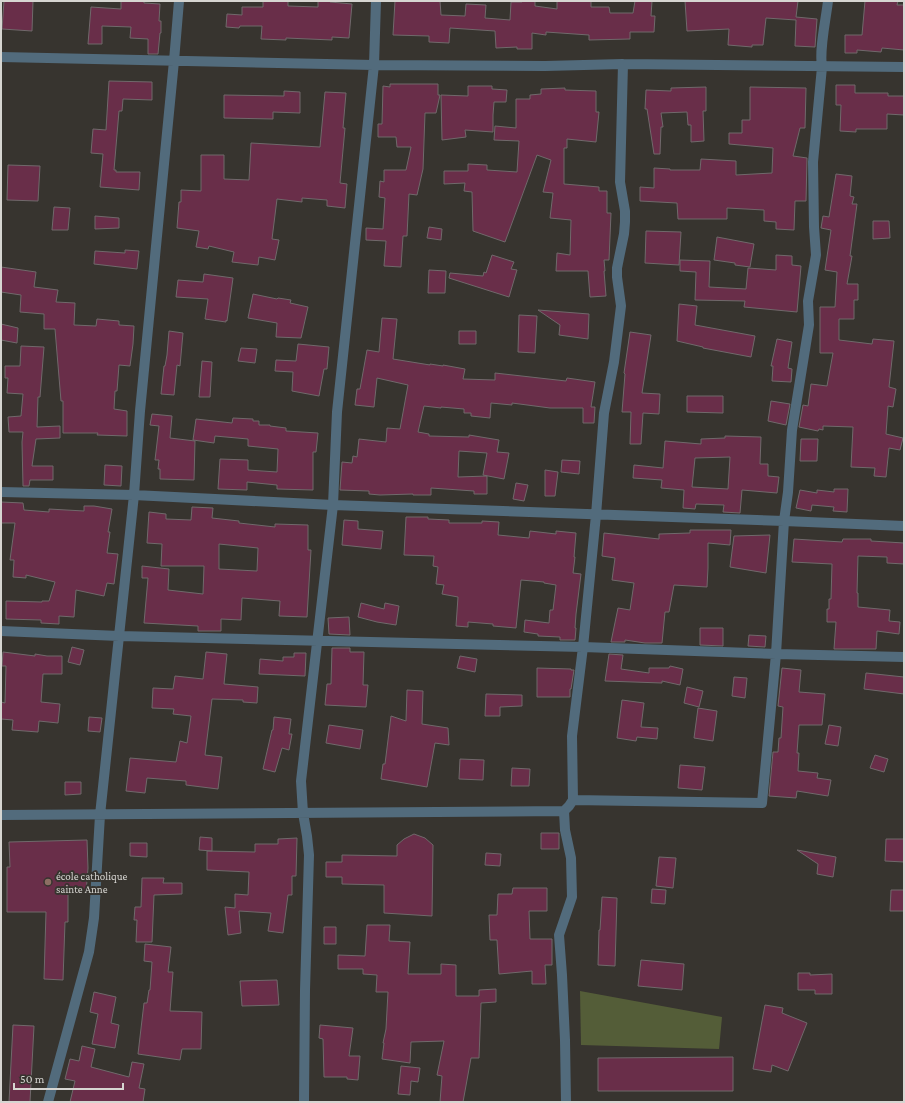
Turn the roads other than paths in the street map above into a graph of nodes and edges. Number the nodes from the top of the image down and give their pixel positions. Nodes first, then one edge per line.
1 (179, 1) edge
2 (376, 1) edge
3 (828, 1) edge
4 (1, 57) edge
5 (174, 61) junction
6 (623, 64) junction
7 (374, 65) junction
8 (822, 67) junction
9 (904, 67) edge
10 (1, 492) edge
11 (134, 495) junction
12 (333, 505) junction
13 (596, 515) junction
14 (784, 521) junction
15 (904, 526) edge
16 (1, 631) edge
17 (119, 636) junction
18 (318, 641) junction
19 (584, 647) junction
20 (776, 654) junction
21 (904, 657) edge
22 (573, 800) junction
23 (564, 811) junction
24 (303, 813) junction
25 (100, 815) junction
26 (1, 816) edge
27 (48, 1102) edge
28 (304, 1102) edge
29 (566, 1102) edge

1 - 5 street
2 - 7 street
3 - 8 street
4 - 5 street
5 - 7 street
5 - 11 street
6 - 7 street
6 - 8 street
6 - 13 street
7 - 12 street
8 - 9 street
8 - 14 street
10 - 11 street
11 - 12 street
11 - 17 street
12 - 13 street
12 - 18 street
13 - 14 street
13 - 19 street
14 - 15 street
14 - 20 street
16 - 17 street
17 - 18 street
17 - 25 street
18 - 19 street
18 - 24 street
19 - 20 street
19 - 22 street
20 - 21 street
20 - 22 street
22 - 23 street
23 - 24 street
23 - 29 street
24 - 25 street
24 - 28 street
25 - 26 street
25 - 27 street

